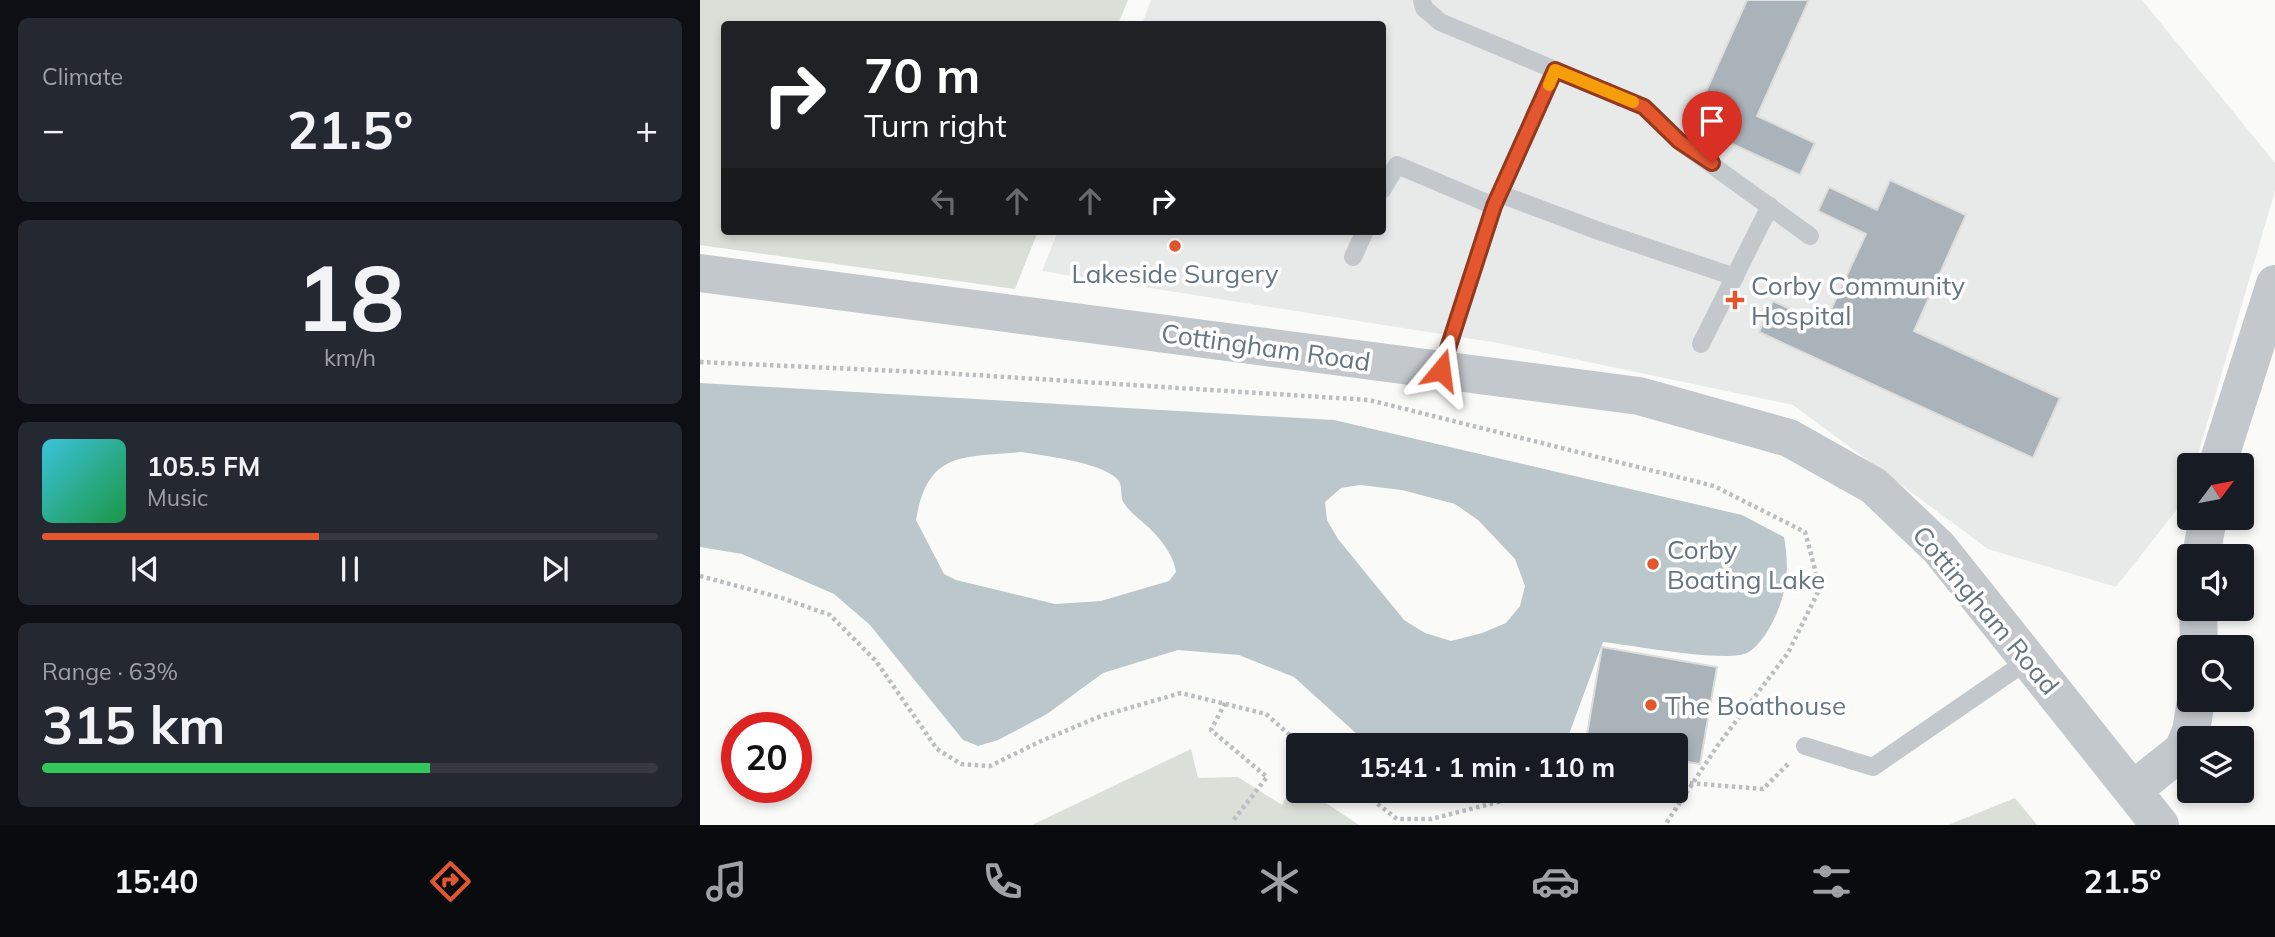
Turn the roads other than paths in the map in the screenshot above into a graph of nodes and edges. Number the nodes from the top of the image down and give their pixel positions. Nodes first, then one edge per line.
1 (1422, 0) edge
2 (1555, 70) junction
3 (1386, 185) edge
4 (1497, 200) junction
5 (1770, 206) junction
6 (1363, 235) edge
7 (1810, 236) dead end
8 (1353, 257) dead end
9 (700, 273) edge
10 (1735, 277) junction
11 (2275, 284) edge
12 (1701, 344) dead end
13 (1441, 370) junction
14 (2221, 453) edge
15 (2030, 659) junction
16 (2194, 712) edge
17 (1805, 746) road end
18 (2133, 790) junction
19 (2160, 825) edge

1 - 2 lane
2 - 4 lane
2 - 5 lane
3 - 4 lane
4 - 10 lane
4 - 13 lane
5 - 7 lane
5 - 10 lane
6 - 8 lane
9 - 13 street, Cottingham Road
10 - 12 lane
11 - 14 street
13 - 15 street, Cottingham Road
15 - 17 lane
15 - 18 street, Cottingham Road
16 - 18 street
18 - 19 street, Cottingham Road

